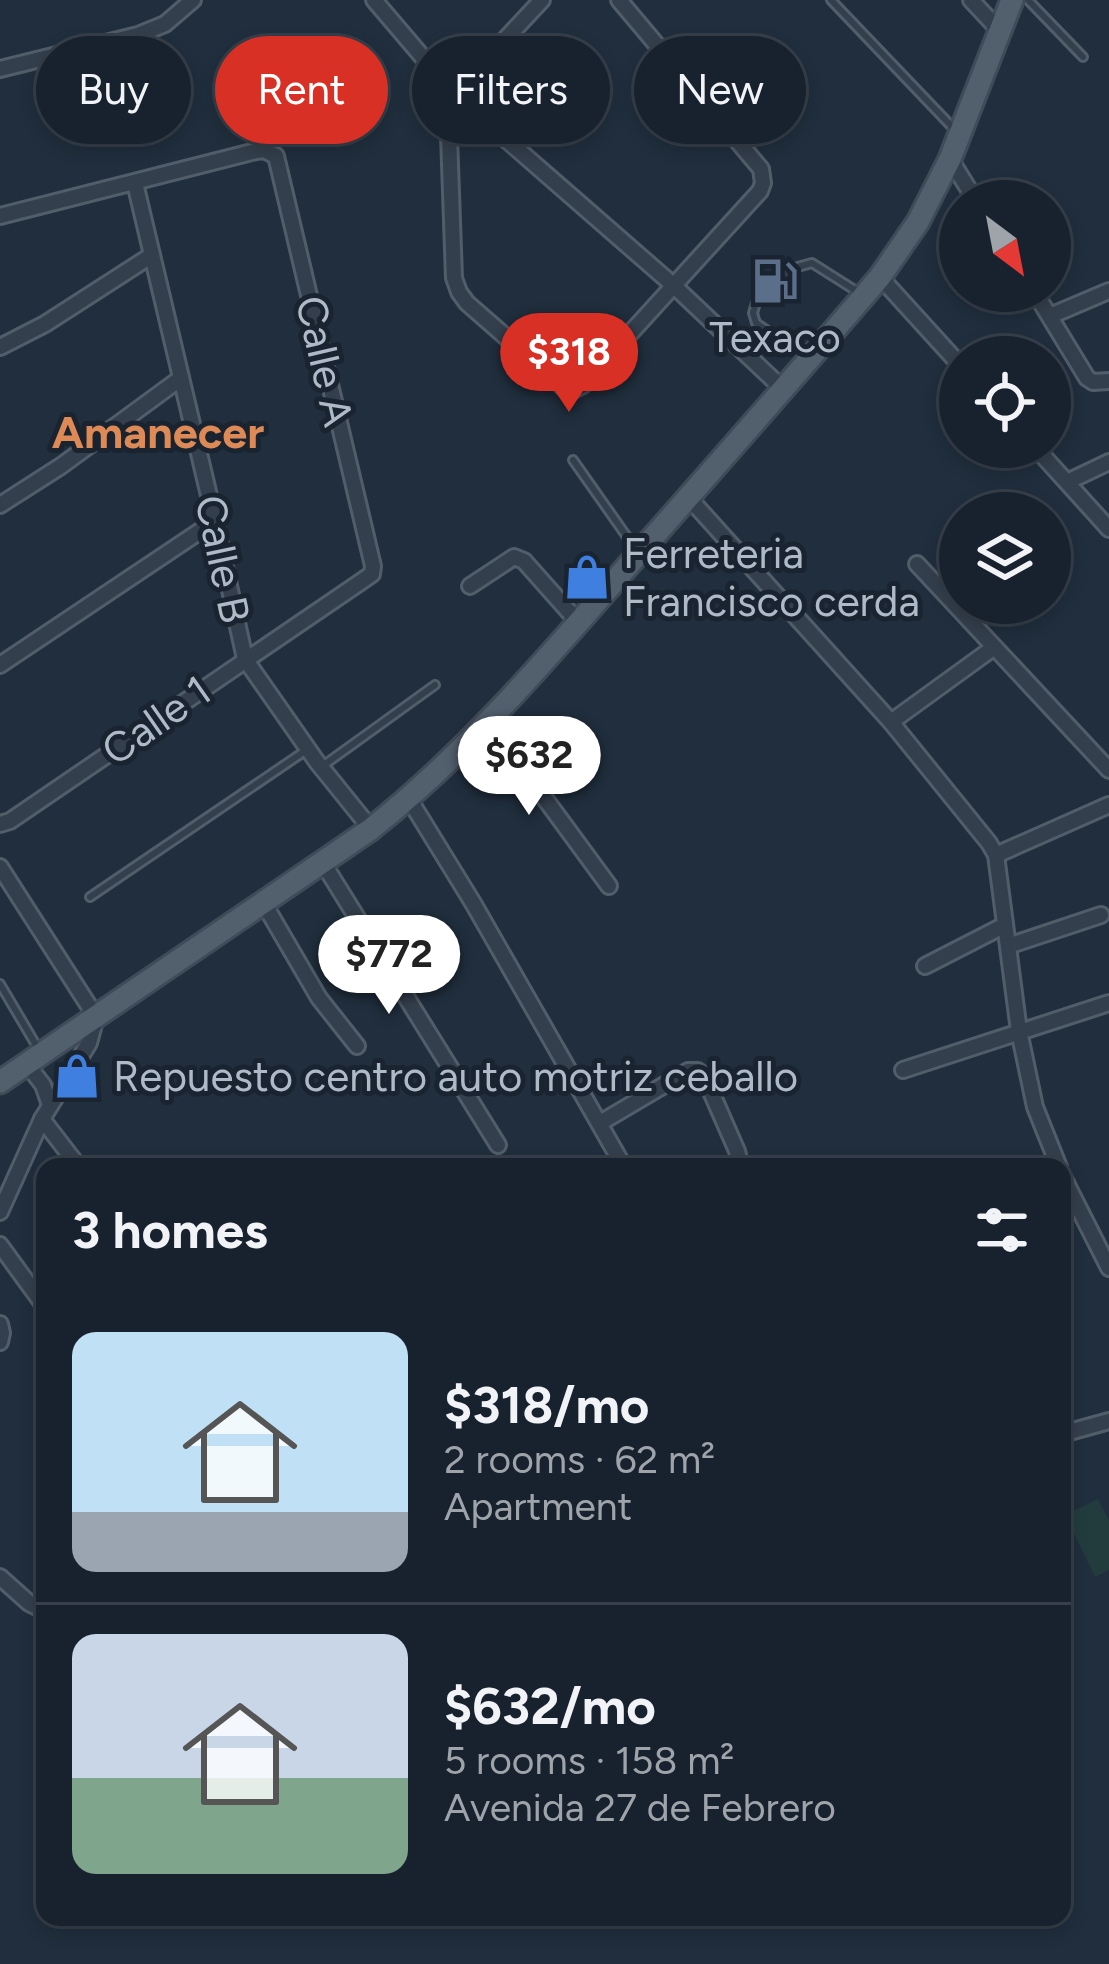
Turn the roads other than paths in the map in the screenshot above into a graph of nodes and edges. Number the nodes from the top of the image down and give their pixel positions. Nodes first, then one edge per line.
1 (193, 0) edge
2 (374, 0) edge
3 (542, 0) edge
4 (619, 0) edge
5 (831, 0) edge
6 (971, 0) edge
7 (1012, 0) edge
8 (1028, 0) edge
9 (999, 30) junction
10 (508, 36) edge
11 (412, 45) edge
12 (1083, 57) dead end
13 (0, 69) edge
14 (958, 133) junction
15 (448, 144) edge
16 (511, 144) edge
17 (950, 159) junction
18 (963, 180) edge
19 (135, 183) junction
20 (0, 215) edge
21 (152, 255) junction
22 (880, 277) junction
23 (673, 285) junction
24 (1109, 291) edge
25 (864, 296) junction
26 (1047, 312) edge
27 (1050, 316) junction
28 (939, 342) edge
29 (0, 347) edge
30 (808, 360) junction
31 (181, 378) junction
32 (1109, 381) edge
33 (783, 389) junction
34 (573, 460) dead end
35 (1109, 462) edge
36 (1054, 468) edge
37 (1067, 482) junction
38 (688, 498) junction
39 (0, 505) edge
40 (215, 521) junction
41 (1109, 529) edge
42 (639, 554) junction
43 (917, 564) dead end
44 (372, 574) joint
45 (470, 586) dead end
46 (578, 623) junction
47 (993, 648) junction
48 (245, 659) junction
49 (0, 665) edge
50 (435, 686) dead end
51 (488, 722) junction
52 (892, 722) junction
53 (308, 749) junction
54 (321, 767) junction
55 (1109, 770) edge
56 (409, 799) junction
57 (1109, 806) edge
58 (0, 824) edge
59 (371, 829) junction
60 (996, 856) junction
61 (322, 863) junction
62 (0, 867) edge
63 (609, 886) dead end
64 (90, 897) dead end
65 (263, 902) junction
66 (1101, 915) dead end
67 (1005, 925) junction
68 (1008, 946) junction
69 (925, 965) dead end
70 (0, 984) edge
71 (1109, 1003) edge
72 (96, 1017) junction
73 (1019, 1031) junction
74 (357, 1046) dead end
75 (34, 1058) junction
76 (903, 1070) dead end
77 (0, 1082) edge
78 (46, 1112) junction
79 (599, 1123) junction
80 (498, 1144) dead end
81 (74, 1158) edge
82 (619, 1158) edge
83 (739, 1158) edge
84 (1055, 1158) edge
85 (1071, 1193) edge
86 (0, 1212) edge
87 (0, 1245) edge
88 (1109, 1268) edge
89 (36, 1295) edge
90 (0, 1324) edge
91 (0, 1342) edge
92 (1109, 1421) edge
93 (1071, 1432) edge
94 (0, 1576) edge
95 (36, 1607) edge

1 - 13 street
2 - 11 street
3 - 10 street
4 - 23 street
5 - 14 lane
6 - 9 street
7 - 9 main road
8 - 12 lane
9 - 14 main road
14 - 17 main road
15 - 23 street
16 - 23 street
17 - 18 street
17 - 22 main road
19 - 20 street
19 - 21 street, Calle B
19 - 44 street, Calle A
21 - 29 street
21 - 31 street, Calle B
22 - 25 main road
22 - 28 street
23 - 33 street
24 - 27 street
25 - 30 main road
25 - 30 lane
26 - 27 street
27 - 32 street
30 - 33 main road
31 - 39 street
31 - 40 street, Calle B
33 - 38 main road
34 - 42 lane
35 - 37 street
36 - 37 street
37 - 41 street
38 - 42 main road
38 - 52 street
40 - 48 street, Calle B
40 - 49 street
42 - 46 main road
43 - 47 street
44 - 48 street, Calle 1
45 - 46 street
46 - 51 main road
47 - 52 street
47 - 55 street
48 - 53 street, Calle B
48 - 58 street, Calle 1
50 - 54 lane
51 - 56 main road
51 - 63 street
52 - 60 street
53 - 54 street, Calle B
53 - 64 lane
54 - 59 street, Calle B
56 - 59 main road
56 - 79 street
57 - 60 street
59 - 61 main road
60 - 67 street
61 - 65 main road
61 - 80 street
62 - 72 street
65 - 72 main road
65 - 74 street
66 - 68 street
67 - 68 street
67 - 69 street
68 - 73 street
70 - 75 lane
71 - 73 street
72 - 75 main road
72 - 78 street
73 - 76 street
73 - 84 street
75 - 77 main road
75 - 78 street
78 - 81 street
78 - 86 street
79 - 82 street
79 - 83 street
85 - 88 street
87 - 89 street
90 - 91 street
92 - 93 street
94 - 95 street

